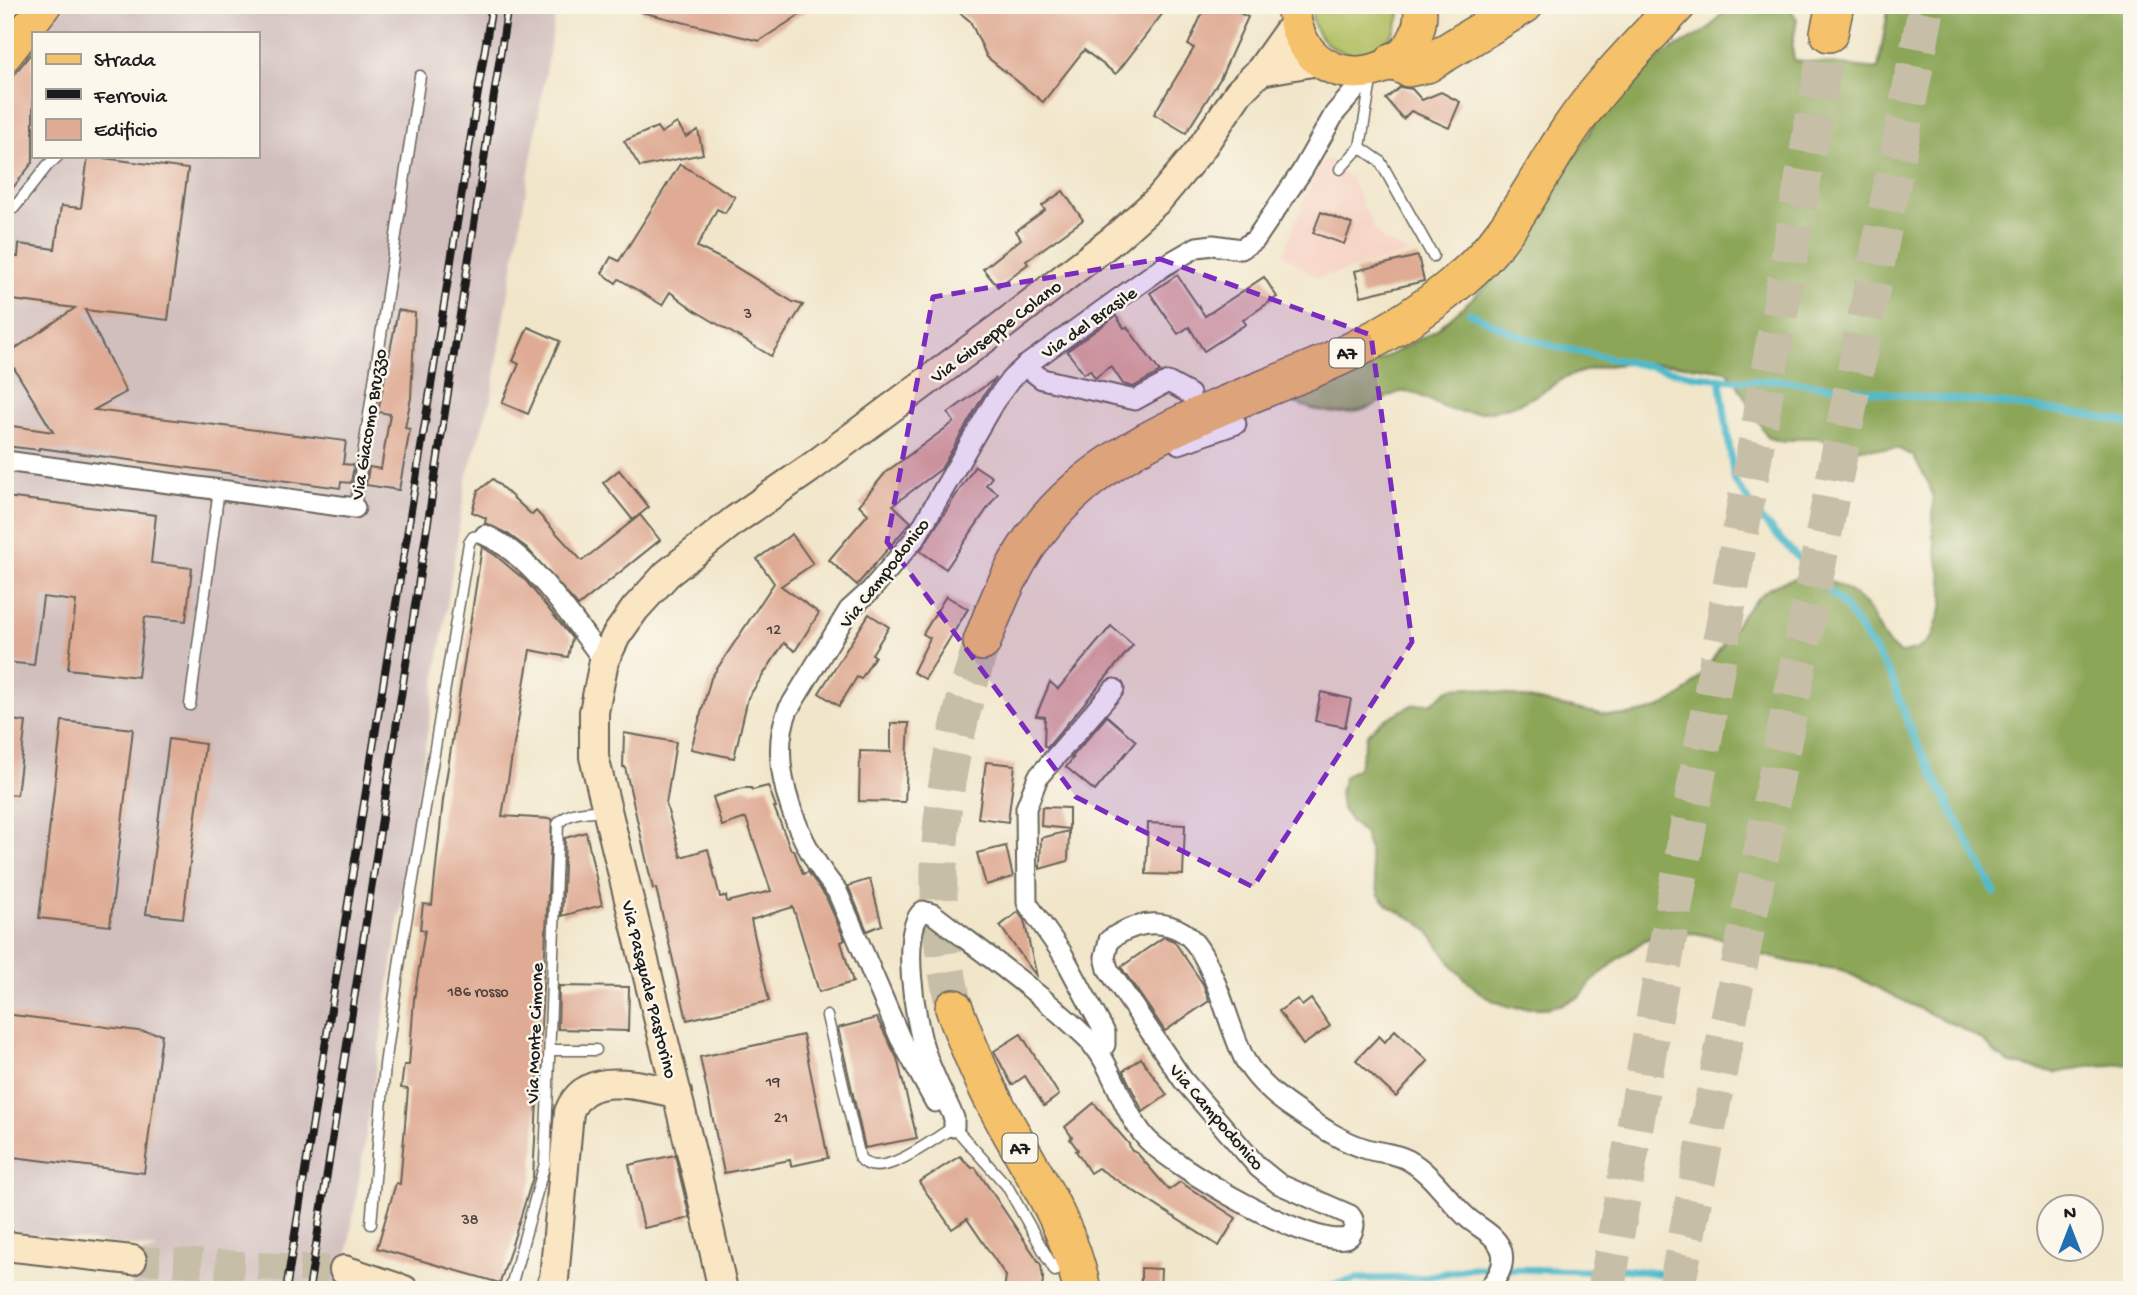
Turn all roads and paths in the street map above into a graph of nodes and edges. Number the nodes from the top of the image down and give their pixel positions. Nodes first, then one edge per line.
1 (45, 5) edge
2 (1420, 5) edge
3 (1524, 5) edge
4 (1677, 5) edge
5 (1294, 14) edge
6 (5, 56) edge
7 (1330, 66) junction
8 (1383, 66) junction
9 (1260, 71) junction
10 (420, 76) dead end
11 (1335, 113) junction
12 (1360, 147) junction
13 (56, 158) edge
14 (1340, 169) dead end
15 (5, 208) edge
16 (1433, 256) dead end
17 (1025, 366) junction
18 (1190, 394) dead end
19 (1234, 420) dead end
20 (5, 461) edge
21 (1118, 480) dead end
22 (219, 488) junction
23 (355, 508) joint
24 (485, 535) joint
25 (982, 642) tunnel mouth
26 (602, 674) junction
27 (1114, 689) dead end
28 (190, 705) dead end
29 (606, 810) junction
30 (954, 1008) tunnel mouth
31 (827, 1016) dead end
32 (1093, 1045) junction
33 (550, 1050) junction
34 (596, 1050) dead end
35 (677, 1093) junction
36 (954, 1127) junction
37 (371, 1224) dead end
38 (5, 1247) edge
39 (132, 1261) tunnel mouth
40 (344, 1270) tunnel mouth
41 (1068, 1281) edge
42 (404, 1290) edge
43 (510, 1290) edge
44 (549, 1290) edge
45 (723, 1290) edge
46 (1488, 1290) edge

1 - 6 main road
2 - 8 main road
3 - 8 highway
4 - 25 highway, A7
5 - 7 main road
5 - 9 main road, Via Giuseppe Colano
7 - 8 main road
7 - 9 main road
7 - 11 street
8 - 11 street
8 - 12 lane
9 - 26 main road, Via Giuseppe Colano
10 - 23 lane, Via Giacomo Bruzzo
11 - 17 street, Via del Brasile
12 - 14 lane
12 - 16 lane
13 - 15 lane
17 - 18 street, Via del Brasile
17 - 36 street, Via Campodonico
19 - 21 street
20 - 22 street, Via Giacomo Bruzzo
22 - 23 street, Via Giacomo Bruzzo
22 - 28 lane
24 - 26 street
24 - 37 lane
26 - 29 main road, Via Pasquale Pastorino
27 - 32 street
29 - 33 lane, Via Monte Cimone
29 - 35 main road, Via Pasquale Pastorino
30 - 41 highway, A7
31 - 36 lane
32 - 36 street, Via Campodonico
32 - 46 street, Via Campodonico
33 - 34 lane
33 - 43 lane, Via Monte Cimone
35 - 44 main road
35 - 45 main road, Via Pasquale Pastorino
36 - 41 lane, Via Campodonico
38 - 39 main road
40 - 42 main road

